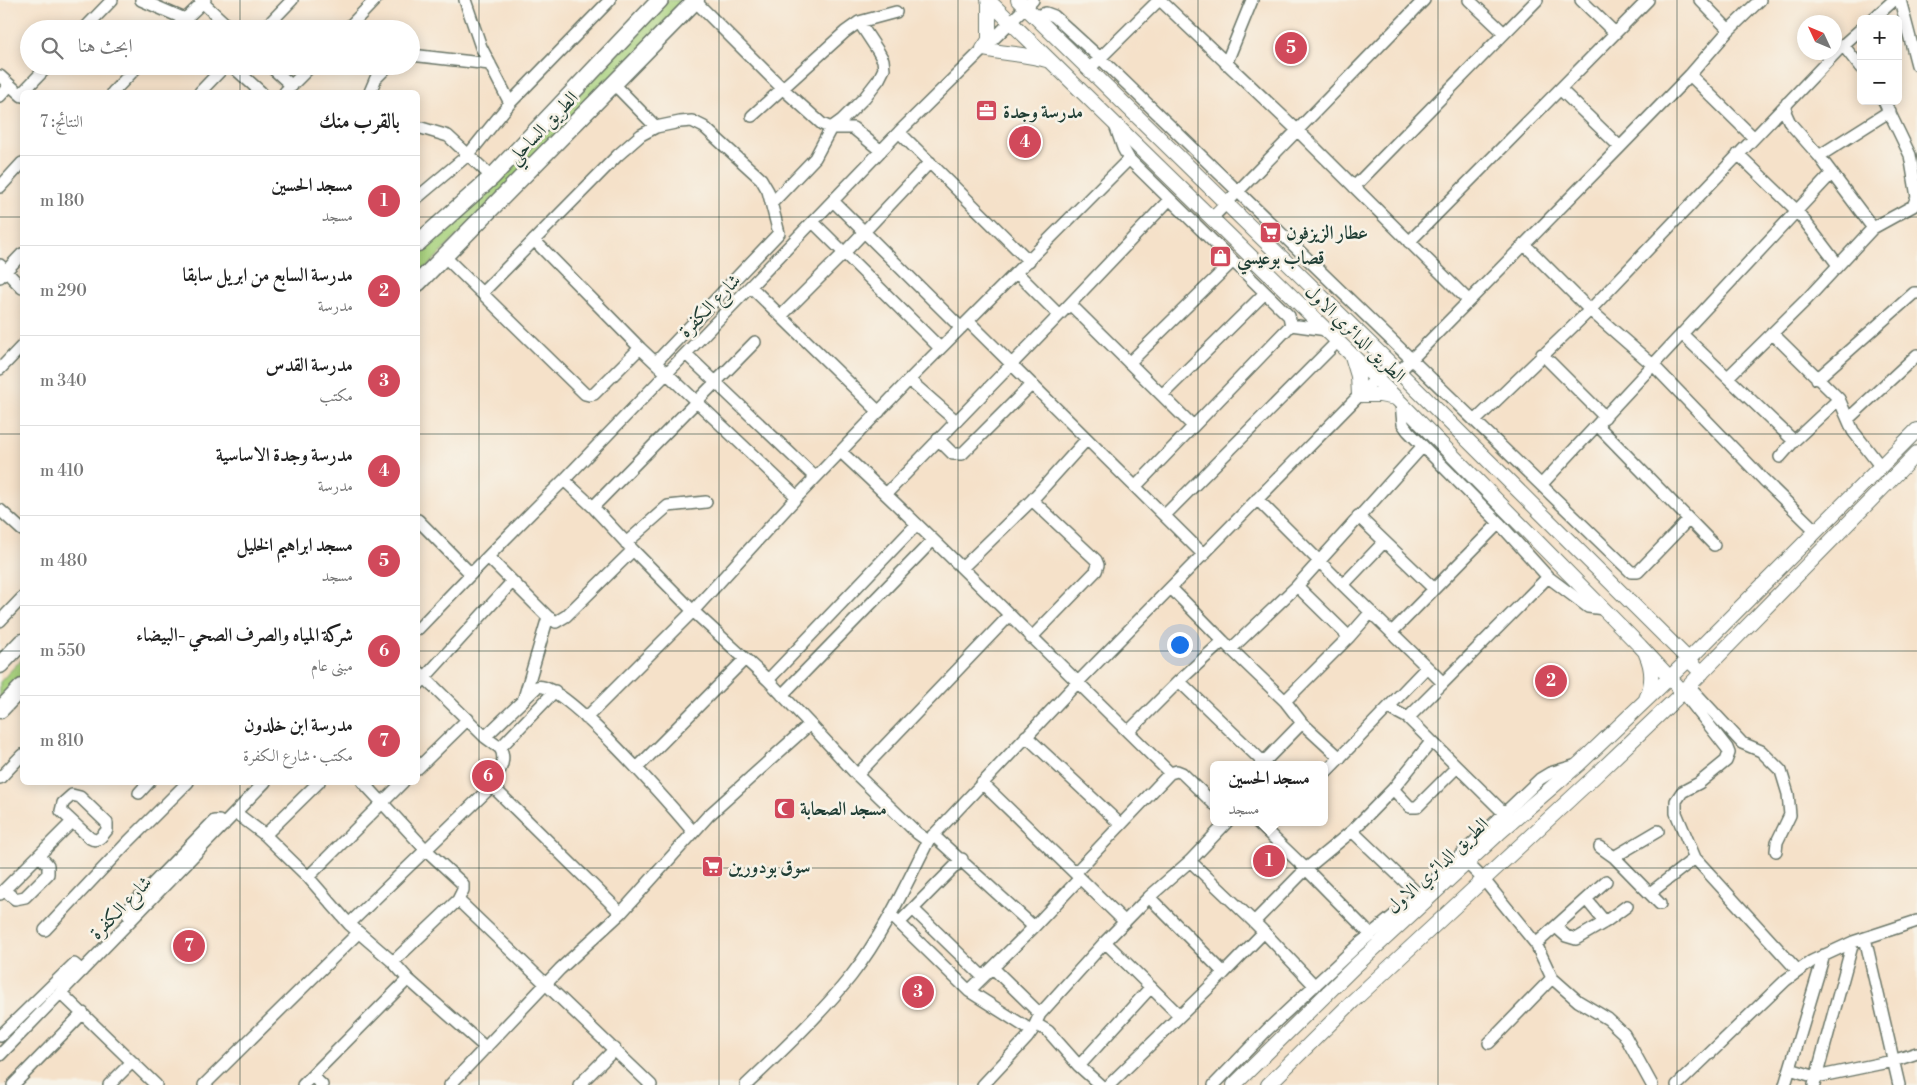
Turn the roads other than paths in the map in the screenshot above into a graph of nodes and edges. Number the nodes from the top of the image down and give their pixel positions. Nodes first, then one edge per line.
1 (112, 0) edge
2 (141, 0) edge
3 (292, 0) edge
4 (375, 0) edge
5 (465, 0) edge
6 (610, 0) edge
7 (660, 0) edge
8 (695, 0) edge
9 (988, 0) edge
10 (1159, 0) edge
11 (1252, 0) edge
12 (1424, 0) edge
13 (1469, 0) edge
14 (1537, 0) edge
15 (1581, 0) edge
16 (1648, 0) edge
17 (1700, 0) edge
18 (1760, 0) edge
19 (1894, 0) edge
20 (1900, 0) edge
21 (203, 1) edge
22 (1028, 6) edge
23 (896, 12) dead end
24 (1877, 15) edge
25 (185, 18) joint
26 (93, 20) edge
27 (222, 20) edge
28 (273, 20) edge
29 (356, 20) edge
30 (859, 22) junction
31 (1011, 22) junction
32 (1729, 30) junction
33 (1615, 32) junction
34 (1504, 33) junction
35 (1857, 33) edge
36 (1843, 45) junction
37 (983, 48) junction
38 (420, 57) edge
39 (1100, 58) junction
40 (1053, 62) junction
41 (1857, 63) edge
42 (490, 64) junction
43 (1226, 64) junction
44 (1917, 65) edge
45 (1089, 69) junction
46 (40, 75) edge
47 (129, 75) edge
48 (216, 75) edge
49 (242, 75) edge
50 (277, 75) edge
51 (302, 75) edge
52 (379, 75) edge
53 (1690, 75) junction
54 (0, 76) edge
55 (613, 83) junction
56 (10, 85) junction
57 (782, 88) junction
58 (288, 89) edge
59 (1560, 89) junction
60 (26, 90) edge
61 (115, 90) edge
62 (202, 90) edge
63 (259, 90) edge
64 (371, 90) edge
65 (20, 92) edge
66 (0, 96) edge
67 (510, 103) junction
68 (1788, 103) junction
69 (1887, 106) edge
70 (752, 116) dead end
71 (1114, 121) junction
72 (656, 127) junction
73 (420, 128) edge
74 (831, 128) junction
75 (1297, 130) junction
76 (899, 132) junction
77 (1754, 138) junction
78 (1620, 147) junction
79 (881, 151) junction
80 (469, 154) junction
81 (1738, 154) junction
82 (1819, 156) junction
83 (1129, 158) junction
84 (930, 162) junction
85 (20, 165) edge
86 (1832, 173) junction
87 (492, 177) junction
88 (0, 187) edge
89 (1354, 187) junction
90 (1238, 191) junction
91 (420, 195) edge
92 (1169, 200) junction
93 (833, 201) junction
94 (772, 203) junction
95 (1226, 203) junction
96 (1797, 211) junction
97 (1212, 218) junction
98 (813, 222) junction
99 (1872, 228) junction
100 (864, 232) junction
101 (780, 233) junction
102 (534, 240) junction
103 (420, 241) edge
104 (1409, 242) junction
105 (1524, 244) junction
106 (790, 245) junction
107 (845, 252) junction
108 (20, 256) edge
109 (444, 256) junction
110 (1029, 261) junction
111 (1232, 262) junction
112 (1838, 265) junction
113 (2, 271) edge
114 (1017, 273) junction
115 (420, 282) edge
116 (20, 286) edge
117 (750, 287) junction
118 (482, 293) junction
119 (1265, 293) junction
120 (1917, 293) edge
121 (1468, 300) junction
122 (1070, 304) junction
123 (1590, 310) junction
124 (1060, 315) junction
125 (781, 316) junction
126 (964, 325) junction
127 (1291, 325) junction
128 (1327, 330) junction
129 (1772, 333) junction
130 (1682, 334) junction
131 (755, 342) dead end
132 (1338, 342) junction
133 (20, 348) edge
134 (640, 348) junction
135 (940, 348) junction
136 (686, 354) junction
137 (1350, 354) junction
138 (1542, 354) junction
139 (1917, 355) edge
140 (1411, 359) junction
141 (656, 362) junction
142 (1129, 363) junction
143 (1011, 364) junction
144 (1654, 366) junction
145 (1394, 368) junction
146 (0, 369) edge
147 (667, 374) junction
148 (1728, 377) junction
149 (1376, 378) junction
150 (1817, 379) junction
151 (910, 380) junction
152 (715, 381) junction
153 (1032, 384) junction
154 (1162, 395) junction
155 (1360, 395) junction
156 (1838, 399) junction
157 (1399, 400) junction
158 (697, 401) junction
159 (878, 412) junction
160 (1848, 419) junction
161 (956, 421) junction
162 (1476, 421) junction
163 (1601, 421) junction
164 (1194, 426) junction
165 (1917, 430) edge
166 (938, 439) junction
167 (1087, 439) junction
168 (1794, 441) junction
169 (1422, 447) junction
170 (841, 452) junction
171 (1917, 453) edge
172 (1780, 457) dead end
173 (1881, 467) junction
174 (816, 477) junction
175 (564, 480) junction
176 (1541, 484) junction
177 (1136, 486) junction
178 (886, 494) junction
179 (797, 497) junction
180 (1257, 499) junction
181 (1032, 500) junction
182 (706, 502) dead end
183 (593, 507) junction
184 (0, 510) edge
185 (1165, 515) junction
186 (1358, 516) junction
187 (1688, 520) junction
188 (420, 522) edge
189 (1499, 523) junction
190 (916, 524) junction
191 (20, 528) edge
192 (1816, 531) junction
193 (933, 540) junction
194 (1384, 542) junction
195 (1714, 545) dead end
196 (630, 546) junction
197 (1204, 555) junction
198 (489, 558) junction
199 (1319, 561) junction
200 (962, 568) junction
201 (471, 574) junction
202 (1548, 577) junction
203 (512, 582) junction
204 (1297, 586) junction
205 (1343, 586) junction
206 (1171, 588) junction
207 (1434, 589) junction
208 (20, 600) edge
209 (1604, 609) junction
210 (694, 611) junction
211 (1371, 612) junction
212 (1009, 616) junction
213 (548, 617) junction
214 (0, 621) edge
215 (420, 627) edge
216 (1392, 632) junction
217 (1349, 637) junction
218 (1031, 638) junction
219 (20, 644) edge
220 (1227, 645) junction
221 (1640, 646) junction
222 (745, 659) junction
223 (1688, 660) junction
224 (0, 665) edge
225 (1427, 667) junction
226 (1702, 673) junction
227 (420, 678) edge
228 (1670, 678) junction
229 (768, 680) junction
230 (1179, 681) junction
231 (1076, 683) junction
232 (1442, 683) junction
233 (20, 689) edge
234 (1686, 689) junction
235 (554, 691) junction
236 (782, 695) junction
237 (524, 698) junction
238 (1285, 701) junction
239 (1645, 702) junction
240 (1389, 708) junction
241 (0, 710) edge
242 (586, 718) junction
243 (1408, 718) junction
244 (468, 719) junction
245 (1302, 723) junction
246 (810, 724) junction
247 (1128, 732) junction
248 (1026, 736) junction
249 (485, 737) junction
250 (1431, 742) junction
251 (500, 748) junction
252 (20, 757) edge
253 (1340, 758) junction
254 (1259, 761) edge
255 (1265, 761) edge
256 (1579, 764) junction
257 (420, 766) edge
258 (638, 767) junction
259 (1457, 767) junction
260 (1328, 770) edge
261 (1170, 773) junction
262 (857, 775) junction
263 (0, 778) edge
264 (1563, 778) junction
265 (982, 783) junction
266 (146, 785) edge
267 (185, 785) edge
268 (262, 785) edge
269 (316, 785) edge
270 (366, 785) edge
271 (400, 785) edge
272 (492, 786) junction
273 (1394, 789) junction
274 (139, 793) dead end
275 (1577, 793) junction
276 (1210, 800) edge
277 (382, 803) junction
278 (1504, 812) junction
279 (236, 813) junction
280 (72, 822) dead end
281 (1120, 824) junction
282 (1223, 826) edge
283 (1266, 826) edge
284 (1352, 831) junction
285 (1658, 831) dead end
286 (693, 832) junction
287 (265, 835) junction
288 (930, 838) junction
289 (1600, 847) dead end
290 (426, 849) junction
291 (1776, 851) dead end
292 (39, 855) junction
293 (1614, 856) junction
294 (1695, 858) junction
295 (962, 859) junction
296 (1190, 860) junction
297 (1467, 863) junction
298 (1306, 869) junction
299 (1078, 876) junction
300 (308, 877) junction
301 (1484, 880) junction
302 (1606, 881) dead end
303 (2, 892) edge
304 (1650, 894) junction
305 (1419, 895) junction
306 (1149, 897) junction
307 (1586, 899) junction
308 (458, 900) junction
309 (1660, 904) dead end
310 (1627, 906) dead end
311 (913, 909) junction
312 (621, 914) junction
313 (895, 919) junction
314 (1917, 921) edge
315 (1125, 922) junction
316 (1254, 922) junction
317 (1606, 922) junction
318 (349, 924) junction
319 (1034, 927) junction
320 (1556, 927) junction
321 (46, 930) dead end
322 (358, 932) junction
323 (1264, 932) junction
324 (1370, 935) junction
325 (1865, 938) junction
326 (1105, 942) junction
327 (1854, 942) junction
328 (1536, 944) junction
329 (1824, 955) junction
330 (393, 962) junction
331 (993, 968) junction
332 (82, 971) junction
333 (1798, 971) junction
334 (1224, 973) junction
335 (983, 977) junction
336 (1552, 978) junction
337 (408, 979) junction
338 (546, 983) junction
339 (1315, 986) junction
340 (1151, 987) junction
341 (969, 991) junction
342 (61, 993) junction
343 (83, 1013) junction
344 (1180, 1015) junction
345 (1305, 1015) junction
346 (1036, 1023) junction
347 (1321, 1032) junction
348 (0, 1036) edge
349 (1489, 1043) dead end
350 (486, 1048) junction
351 (615, 1049) junction
352 (0, 1053) edge
353 (1917, 1053) edge
354 (1893, 1061) junction
355 (132, 1062) junction
356 (1079, 1066) junction
357 (1790, 1069) junction
358 (312, 1076) junction
359 (1831, 1080) edge
360 (1815, 1081) edge
361 (13, 1085) edge
362 (109, 1085) edge
363 (156, 1085) edge
364 (204, 1085) edge
365 (303, 1085) edge
366 (322, 1085) edge
367 (450, 1085) edge
368 (578, 1085) edge
369 (651, 1085) edge
370 (746, 1085) edge
371 (983, 1085) edge
372 (1100, 1085) edge
373 (1109, 1085) edge
374 (1214, 1085) edge
375 (1234, 1085) edge
376 (1268, 1085) edge
377 (1652, 1085) edge
378 (1677, 1085) edge
379 (1785, 1085) edge
380 (1899, 1085) edge

1 - 26 street
2 - 25 street
3 - 28 street
4 - 29 street
5 - 42 street
6 - 67 street
7 - 87 highway
8 - 55 highway, الطريق الساحلي
8 - 57 street
9 - 31 main road, الطريق الدائري الاول
9 - 37 main road
10 - 39 street
10 - 43 street
11 - 43 street
12 - 75 street
13 - 34 street
14 - 34 street
15 - 33 street
16 - 33 street
17 - 32 street
18 - 32 street
19 - 24 street
20 - 44 street
21 - 25 street
21 - 27 street
22 - 31 street, شارع الكفرة
22 - 39 street
22 - 45 main road, الطريق الدائري الاول
23 - 30 street
30 - 57 street
30 - 74 street
31 - 37 street, شارع الكفرة
31 - 40 main road, الطريق الدائري الاول
32 - 53 street
33 - 59 street
34 - 89 street
35 - 36 street
36 - 41 street
36 - 68 street
37 - 40 main road
37 - 76 street, شارع الكفرة
38 - 42 street
39 - 45 street
39 - 90 street
40 - 71 main road, الطريق الدائري الاول
42 - 67 street
43 - 75 street
45 - 95 main road, الطريق الدائري الاول
46 - 60 street
47 - 61 street
48 - 62 street
49 - 63 street
50 - 58 street
51 - 58 street
52 - 64 street
53 - 77 street
53 - 78 street
54 - 56 street
55 - 72 street
55 - 109 highway, الطريق الساحلي
56 - 65 street
56 - 66 street
57 - 70 street
57 - 74 street
59 - 78 street
59 - 104 street
67 - 80 street
68 - 77 street
68 - 82 street
69 - 82 street
69 - 99 street
71 - 83 street
71 - 97 main road, الطريق الدائري الاول
72 - 94 street
72 - 102 street
73 - 80 street
74 - 79 street
74 - 94 street
75 - 89 street
75 - 90 street
76 - 79 street, شارع الكفرة
76 - 84 street
77 - 81 street
78 - 105 street
79 - 93 street, شارع الكفرة
80 - 87 street
80 - 91 street
81 - 96 street
81 - 123 street
82 - 86 street
83 - 92 street
83 - 110 street
84 - 100 street
84 - 110 street
85 - 88 street
86 - 96 street
86 - 99 street
87 - 103 highway
89 - 104 street
90 - 95 street
90 - 140 street
92 - 111 street
92 - 122 street
93 - 98 street, شارع الكفرة
93 - 100 street
94 - 101 street
95 - 97 street
95 - 145 main road, الطريق الدائري الاول
96 - 112 street
96 - 130 street
97 - 128 main road, الطريق الدائري الاول
98 - 106 street, شارع الكفرة
98 - 107 street
99 - 112 street
100 - 107 street
100 - 126 street
101 - 106 street
101 - 141 street
102 - 118 street
102 - 134 street
104 - 121 street
105 - 121 street
105 - 123 street
106 - 117 street, شارع الكفرة
107 - 125 street
107 - 135 street
108 - 113 street
109 - 115 highway, الطريق الساحلي
109 - 118 street
110 - 114 street
111 - 119 street
111 - 142 street
112 - 129 street
113 - 116 street
114 - 124 street
114 - 126 street
117 - 125 street
117 - 136 street, شارع الكفرة
118 - 134 street
119 - 127 street
119 - 154 street
120 - 150 street
121 - 140 street
122 - 124 street
122 - 142 street
123 - 138 street
123 - 144 street
124 - 143 street
125 - 159 street
126 - 135 street
126 - 143 street
127 - 128 street
127 - 164 street
128 - 132 main road, الطريق الدائري الاول
129 - 148 street
129 - 150 street
130 - 144 street
130 - 148 street
131 - 152 street
132 - 137 main road, الطريق الدائري الاول
132 - 185 street
133 - 146 street
134 - 141 street
135 - 151 street
136 - 147 street, شارع الكفرة
136 - 152 street
137 - 149 main road, الطريق الدائري الاول
137 - 155 main road
138 - 162 street
138 - 163 street
139 - 160 street
140 - 145 street
140 - 162 street
141 - 147 street
142 - 154 street
143 - 153 street
143 - 161 street
144 - 163 street
144 - 192 street
145 - 149 street
145 - 223 main road, الطريق الدائري الاول
147 - 158 street
147 - 175 street, شارع الكفرة
148 - 168 street
149 - 155 street
149 - 157 main road, الطريق الدائري الاول
150 - 156 street
151 - 159 street
151 - 161 street
152 - 158 street
152 - 174 street
153 - 166 street
153 - 167 street
154 - 164 street
155 - 157 main road
155 - 180 street
156 - 160 street
156 - 168 street
157 - 169 street
157 - 209 main road, الطريق الدائري الاول
158 - 179 street
158 - 183 street
159 - 170 street
160 - 173 street
161 - 166 street
162 - 176 street
163 - 176 street
163 - 187 street
164 - 177 street
165 - 173 main road
166 - 178 street
167 - 177 street
167 - 181 street
168 - 172 street
169 - 186 street
169 - 189 street
170 - 174 street
170 - 178 street
171 - 226 main road
173 - 192 main road
174 - 179 street
175 - 183 street
175 - 198 street, شارع الكفرة
176 - 187 street
177 - 185 street
178 - 190 street
179 - 210 street
180 - 197 street
180 - 199 street
181 - 200 street
181 - 218 street
182 - 196 street
183 - 196 street
184 - 191 street
185 - 197 street
186 - 194 street
186 - 199 street
187 - 195 street
188 - 201 street
189 - 202 street
189 - 207 street
190 - 193 street
190 - 229 street
192 - 223 main road
193 - 200 street
193 - 236 street
194 - 205 street
194 - 207 street
196 - 210 street
196 - 213 street
197 - 206 street
198 - 201 street, شارع الكفرة
198 - 203 street
199 - 204 street
199 - 205 street
200 - 212 street
201 - 215 street, شارع الكفرة
202 - 209 street
202 - 232 street
203 - 213 street
203 - 227 street
204 - 217 street
204 - 220 street
205 - 211 street
206 - 220 street
206 - 231 street
207 - 216 street
208 - 214 street
209 - 221 main road, الطريق الدائري الاول
210 - 222 street
210 - 242 street
211 - 216 street
211 - 217 street
212 - 218 street
212 - 262 street
213 - 237 street
216 - 225 street
217 - 238 street
218 - 231 street
219 - 224 highway
220 - 230 street
220 - 238 street
221 - 228 main road, الطريق الدائري الاول
221 - 239 main road
222 - 229 street
222 - 258 street
223 - 226 main road, الطريق الدائري الاول
223 - 228 main road
225 - 232 street
225 - 240 street
226 - 234 main road
227 - 244 street
228 - 234 main road, الطريق الدائري الاول
228 - 239 main road, الطريق الدائري الاول
229 - 236 street
230 - 247 street
230 - 254 street
231 - 247 street
231 - 248 street
232 - 243 street
233 - 241 highway
234 - 275 main road
234 - 291 street
234 - 294 street
235 - 237 street
235 - 242 street
235 - 251 street
236 - 246 street
237 - 249 street
238 - 245 street
239 - 256 main road, الطريق الدائري الاول
240 - 243 street
240 - 253 street
242 - 258 street
243 - 250 street
244 - 249 street
244 - 257 street
245 - 253 street
245 - 255 street
246 - 262 street
246 - 286 street
247 - 261 street
248 - 265 street
248 - 281 street
249 - 251 street
250 - 259 street
250 - 273 street
251 - 272 street
252 - 263 street
253 - 260 street
256 - 264 main road, الطريق الدائري الاول
256 - 278 street
258 - 286 street
259 - 273 street
259 - 278 street
261 - 276 street
261 - 281 street
262 - 288 street
264 - 275 main road
264 - 297 main road, الطريق الدائري الاول
265 - 288 street
265 - 299 street
266 - 274 street
267 - 321 street
268 - 279 street, شارع الكفرة
269 - 287 street
270 - 277 street
271 - 277 street
272 - 290 street
272 - 312 street
273 - 284 street
275 - 301 main road
277 - 290 street
277 - 300 street
278 - 305 street
279 - 287 street
279 - 332 street, شارع الكفرة
280 - 292 street
281 - 299 street
282 - 296 street
283 - 298 street
284 - 298 street
284 - 305 street
285 - 293 street
286 - 312 street
287 - 300 street
288 - 295 street
288 - 313 street
289 - 293 street
290 - 308 street
290 - 318 street
292 - 303 street
292 - 303 street
293 - 304 street
294 - 304 street
294 - 333 street
295 - 311 street
295 - 319 street
296 - 306 street
296 - 316 street
297 - 301 street
297 - 345 main road, الطريق الدائري الاول
298 - 316 street
298 - 324 street
299 - 315 street
299 - 319 street
300 - 318 street
301 - 328 street
301 - 347 main road
302 - 307 street
304 - 309 street
305 - 324 street
306 - 315 street
306 - 334 street
307 - 317 street
307 - 320 street
308 - 330 street
308 - 338 street
310 - 317 street
311 - 313 street
311 - 335 street
312 - 338 street
313 - 341 street
313 - 370 street
314 - 325 street
315 - 326 street
316 - 323 street
317 - 320 street
318 - 322 street
319 - 331 street
320 - 328 street
322 - 330 street
322 - 364 street
323 - 334 street
323 - 339 street
324 - 339 street
325 - 327 street
325 - 354 street
326 - 340 street
326 - 346 street
327 - 329 street
327 - 360 street
328 - 336 street
329 - 333 street
329 - 357 street
330 - 337 street
331 - 335 street
331 - 346 street
332 - 342 street, شارع الكفرة
332 - 348 street
333 - 378 street
334 - 344 street
335 - 341 street
336 - 349 street
336 - 377 street
337 - 350 street
337 - 358 street
338 - 350 street
338 - 351 street
339 - 374 street
340 - 344 street
340 - 356 street
341 - 346 street
342 - 343 street
342 - 352 street, شارع الكفرة
343 - 355 street
343 - 361 street
344 - 373 street
345 - 347 main road
345 - 375 main road, الطريق الدائري الاول
346 - 356 street
346 - 371 street
347 - 376 main road
350 - 367 street
351 - 368 street
351 - 369 street
353 - 354 street
354 - 359 street
354 - 380 street
355 - 362 street
355 - 363 street
356 - 372 street
357 - 360 street
357 - 379 street
358 - 365 street
358 - 366 street
359 - 360 street

